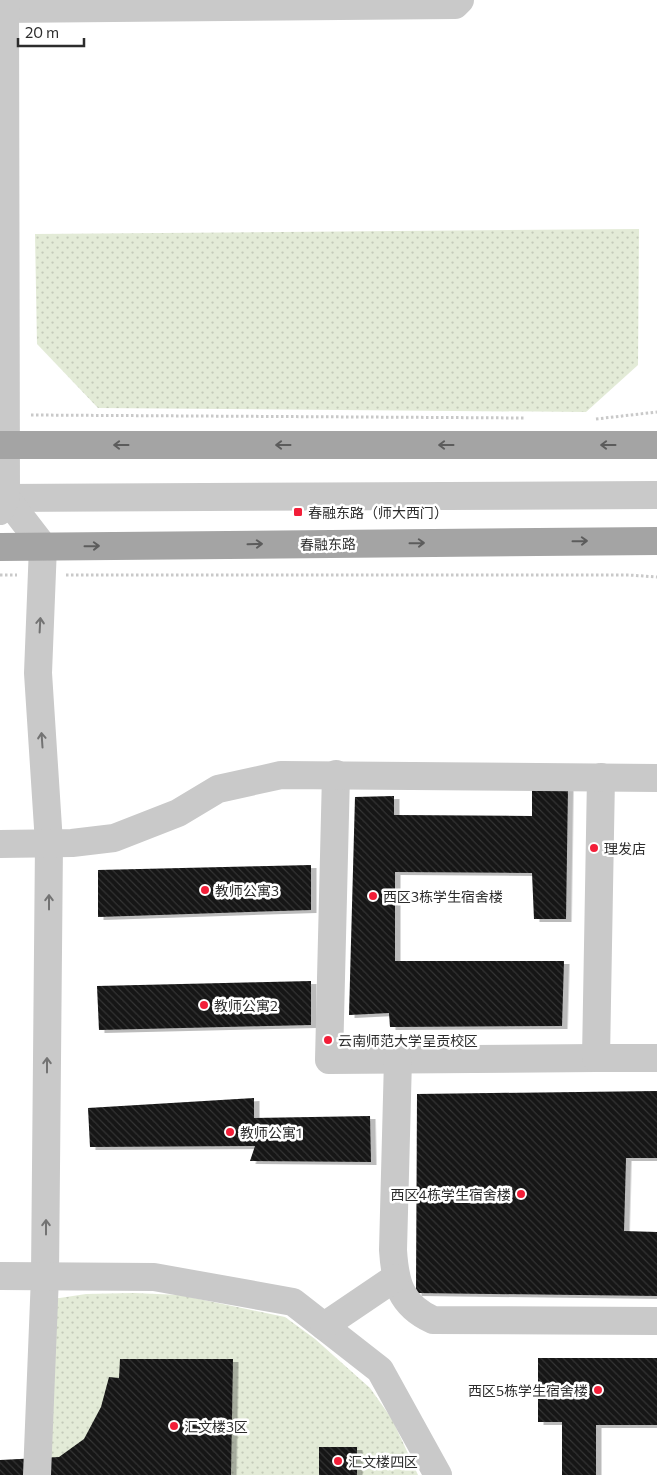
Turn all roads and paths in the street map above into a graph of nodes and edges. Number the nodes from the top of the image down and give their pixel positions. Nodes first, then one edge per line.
1 (460, 0) edge
2 (3, 6) edge
3 (657, 412) edge
4 (7, 415) junction
5 (526, 418) dead end
6 (595, 418) dead end
7 (3, 445) edge
8 (657, 445) edge
9 (657, 495) edge
10 (2, 502) edge
11 (657, 540) edge
12 (44, 546) junction
13 (0, 547) edge
14 (0, 575) edge
15 (42, 575) junction
16 (657, 577) edge
17 (336, 774) junction
18 (601, 778) junction
19 (657, 778) edge
20 (49, 843) junction
21 (0, 844) edge
22 (596, 1058) junction
23 (657, 1058) edge
24 (398, 1060) junction
25 (0, 1276) edge
26 (46, 1276) junction
27 (395, 1278) junction
28 (657, 1321) edge
29 (324, 1326) junction
30 (37, 1475) edge
31 (438, 1475) edge

1 - 2 street
2 - 4 street
3 - 6 path
4 - 5 path
4 - 7 street
8 -> 7 main road
7 - 10 street
9 - 10 street
10 - 12 street
12 -> 11 main road, 春融东路
12 - 13 main road, 春融东路
12 - 15 street
14 - 15 path
15 - 16 path
20 -> 15 street
17 - 18 street
17 - 20 street
17 - 24 street
18 - 19 street
18 - 22 street
20 - 21 street
26 -> 20 street
22 - 23 street
22 - 24 street
24 - 27 street
25 - 26 street
26 - 29 street
26 - 30 street
27 - 28 street
27 - 29 street
29 - 31 street

